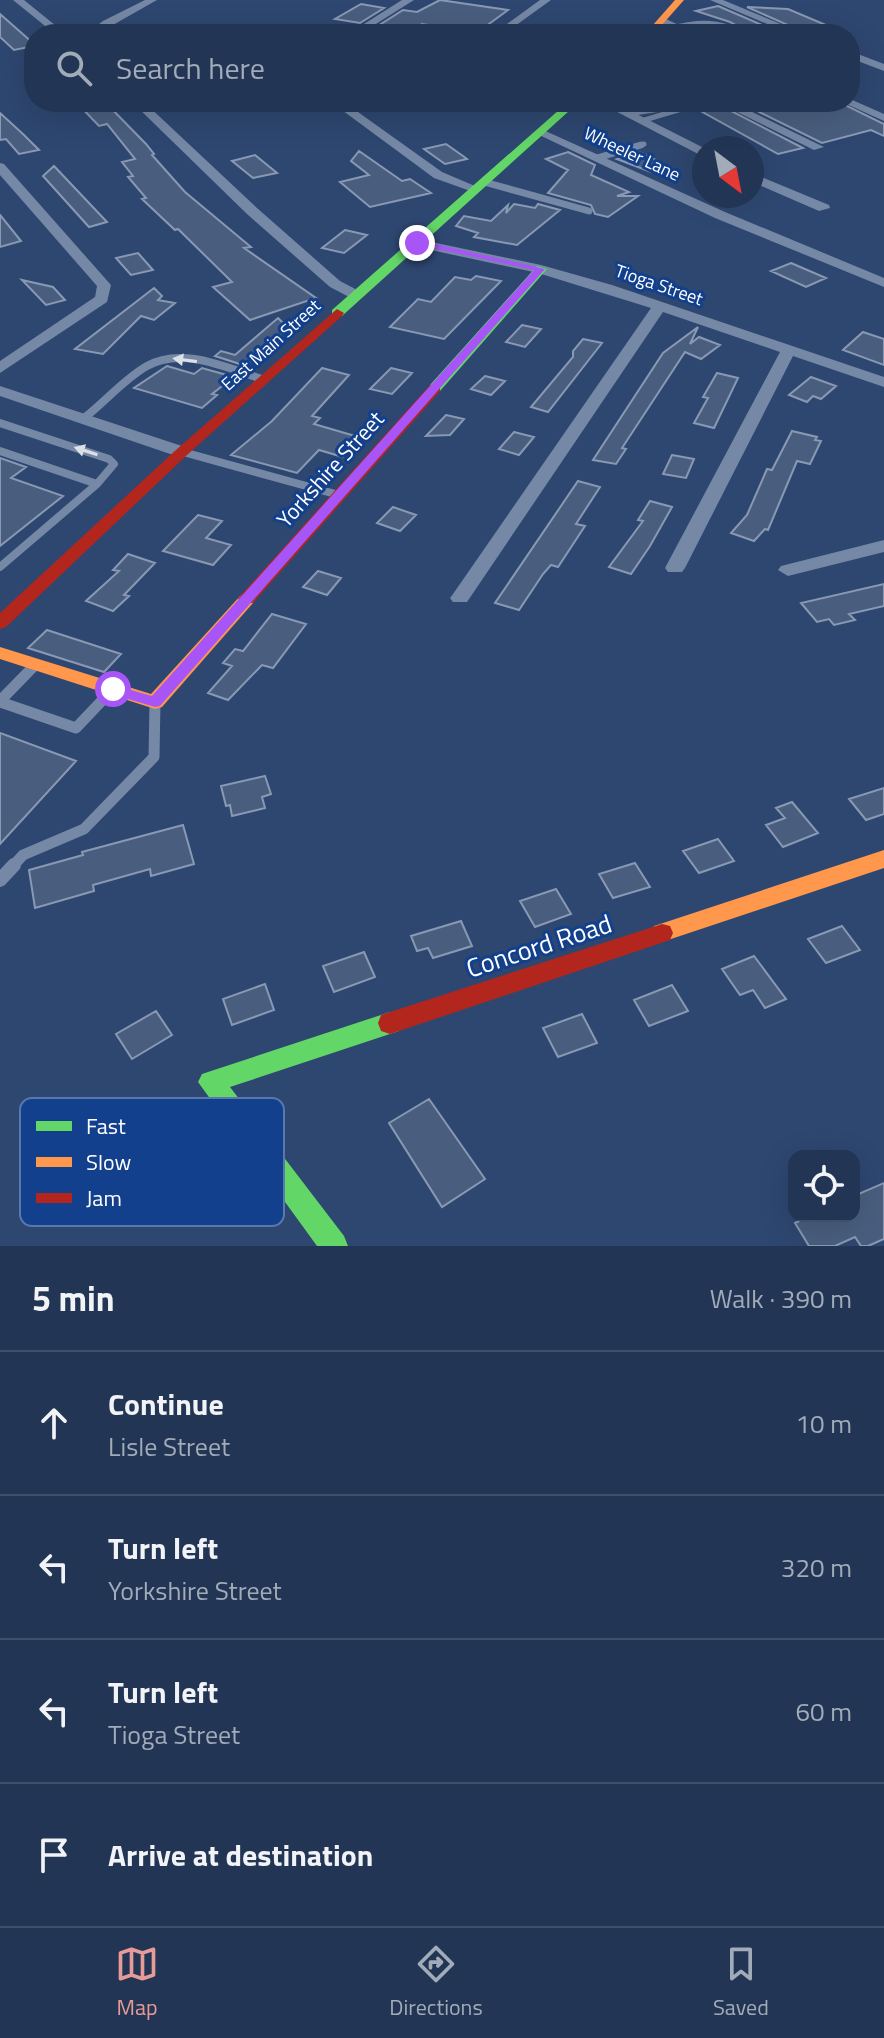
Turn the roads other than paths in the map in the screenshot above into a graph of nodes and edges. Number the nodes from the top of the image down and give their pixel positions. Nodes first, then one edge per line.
1 (18, 0) edge
2 (152, 0) edge
3 (409, 0) edge
4 (546, 0) edge
5 (680, 0) edge
6 (715, 0) edge
7 (48, 24) edge
8 (105, 24) edge
9 (369, 24) edge
10 (512, 24) edge
11 (679, 24) edge
12 (692, 24) edge
13 (720, 24) edge
14 (775, 24) edge
15 (860, 58) edge
16 (884, 68) edge
17 (860, 107) edge
18 (148, 112) edge
19 (351, 112) edge
20 (563, 112) edge
21 (623, 112) edge
22 (637, 112) edge
23 (670, 112) edge
24 (744, 112) edge
25 (627, 114) junction
26 (884, 118) edge
27 (641, 121) junction
28 (541, 132) junction
29 (644, 144) dead end
30 (692, 147) edge
31 (818, 147) dead end
32 (597, 158) junction
33 (0, 167) edge
34 (764, 182) edge
35 (480, 186) junction
36 (824, 208) dead end
37 (589, 211) dead end
38 (417, 243) junction
39 (541, 269) junction
40 (884, 283) edge
41 (356, 295) junction
42 (660, 306) junction
43 (788, 351) junction
44 (0, 368) edge
45 (263, 379) junction
46 (884, 382) edge
47 (0, 391) edge
48 (84, 418) junction
49 (0, 423) edge
50 (0, 451) edge
51 (182, 452) junction
52 (97, 484) junction
53 (339, 495) junction
54 (884, 546) edge
55 (0, 567) edge
56 (675, 568) dead end
57 (788, 570) dead end
58 (460, 598) dead end
59 (0, 623) edge
60 (0, 653) edge
61 (35, 665) junction
62 (113, 689) junction
63 (0, 701) edge
64 (155, 702) junction
65 (884, 859) edge
66 (0, 880) edge
67 (223, 1098) edge
68 (284, 1179) edge
69 (334, 1246) edge

1 - 7 street
2 - 8 street
3 - 9 street
4 - 10 street
5 - 11 main road
6 - 14 street
12 - 13 lane
15 - 16 street
17 - 26 street
18 - 41 street
19 - 35 street
20 - 28 main road, East Main Street
21 - 25 street
22 - 25 lane
23 - 27 lane
24 - 31 street
25 - 27 street
27 - 30 street
28 - 32 street, Wheeler Lane
28 - 35 main road, East Main Street
29 - 32 lane
32 - 40 street, Wheeler Lane
33 - 44 street
34 - 36 street
35 - 37 lane
35 - 38 main road, East Main Street
38 - 39 street, Tioga Street
38 - 41 main road, East Main Street
39 - 42 street, Tioga Street
39 - 53 main road, Yorkshire Street
41 - 45 main road, East Main Street
42 - 43 street, Tioga Street
42 - 58 street
43 - 46 street, Tioga Street
43 - 56 street
45 -> 48 lane
45 - 51 main road, East Main Street
47 - 48 street
48 - 51 street
52 -> 49 lane
50 - 52 lane
51 - 53 lane
51 - 59 main road, East Main Street
52 - 55 lane
53 - 64 main road, Yorkshire Street
54 - 57 street
60 - 61 main road
61 - 62 main road
61 - 63 lane
62 - 63 lane
62 - 64 main road
64 - 66 lane
65 - 67 main road, Concord Road
68 - 69 main road, Concord Road

